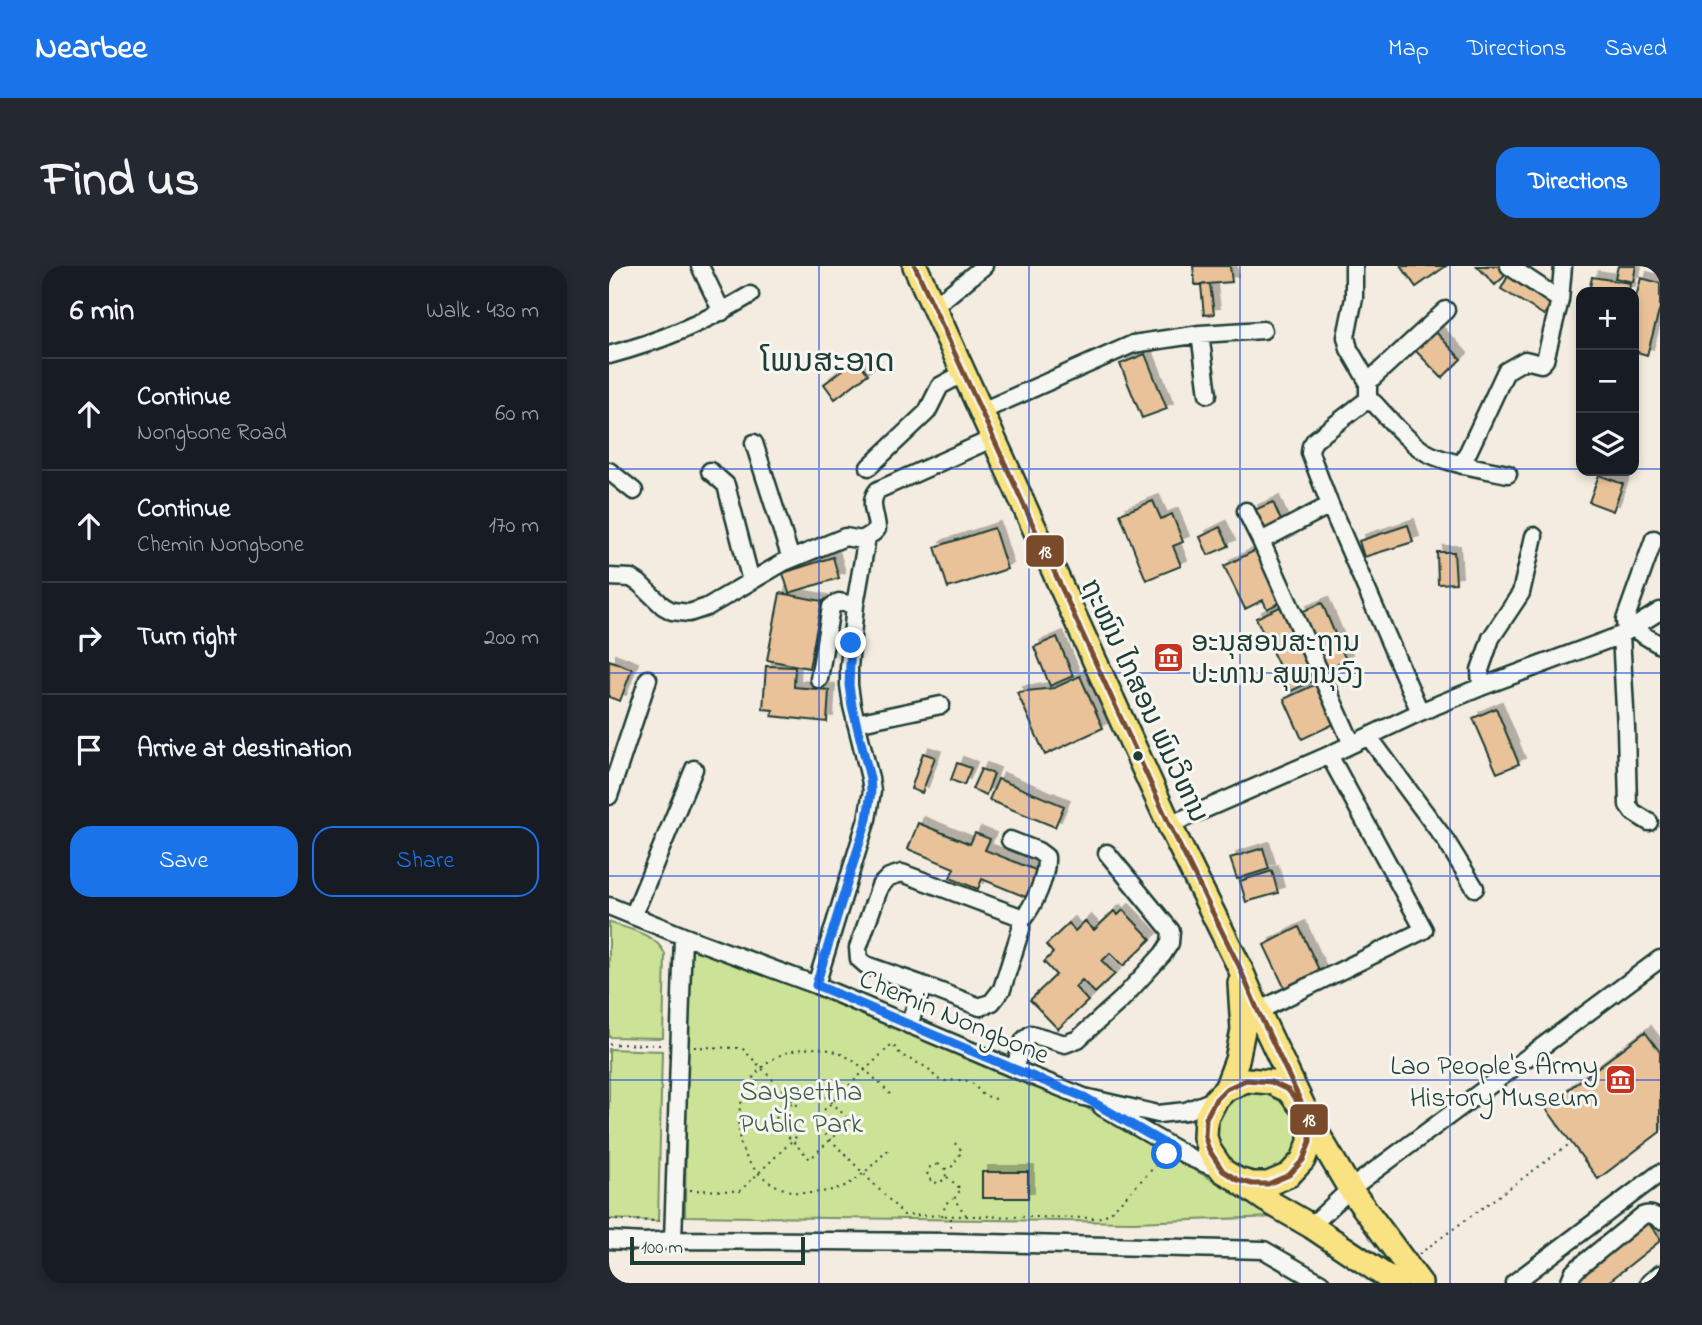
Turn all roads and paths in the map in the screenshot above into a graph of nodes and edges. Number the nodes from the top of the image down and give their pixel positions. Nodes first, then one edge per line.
1 (700, 266) edge
2 (915, 266) edge
3 (926, 266) edge
4 (983, 266) edge
5 (1354, 266) edge
6 (1509, 266) edge
7 (1563, 266) edge
8 (750, 295) dead end
9 (1560, 300) junction
10 (941, 302) junction
11 (1447, 310) dead end
12 (722, 312) junction
13 (1263, 330) dead end
14 (1200, 334) junction
15 (609, 355) edge
16 (964, 373) junction
17 (1368, 382) junction
18 (1208, 394) dead end
19 (1368, 402) junction
20 (991, 407) junction
21 (994, 438) junction
22 (754, 443) dead end
23 (1462, 464) junction
24 (869, 467) dead end
25 (609, 471) edge
26 (711, 471) dead end
27 (1508, 474) dead end
28 (634, 491) dead end
29 (1329, 505) junction
30 (1246, 511) dead end
31 (1534, 536) dead end
32 (867, 537) junction
33 (1654, 540) dead end
34 (1261, 541) junction
35 (791, 559) junction
36 (609, 576) edge
37 (751, 582) junction
38 (855, 605) junction
39 (1660, 611) edge
40 (1626, 631) junction
41 (1660, 645) edge
42 (648, 679) dead end
43 (818, 679) dead end
44 (1481, 687) junction
45 (941, 705) dead end
46 (1420, 712) junction
47 (856, 723) junction
48 (1369, 737) junction
49 (1352, 744) junction
50 (1329, 755) junction
51 (694, 769) dead end
52 (609, 796) edge
53 (1178, 821) junction
54 (1649, 822) dead end
55 (1010, 840) dead end
56 (1107, 853) dead end
57 (1475, 888) dead end
58 (609, 906) edge
59 (633, 916) junction
60 (1021, 921) junction
61 (683, 936) junction
62 (1660, 959) edge
63 (1239, 966) junction
64 (816, 985) junction
65 (923, 985) junction
66 (1258, 1011) junction
67 (909, 1025) junction
68 (609, 1044) edge
69 (686, 1046) junction
70 (761, 1068) junction
71 (866, 1069) junction
72 (1011, 1073) junction
73 (890, 1094) dead end
74 (1221, 1094) junction
75 (1084, 1097) junction
76 (999, 1100) dead end
77 (794, 1102) junction
78 (832, 1102) junction
79 (799, 1107) dead end
80 (824, 1110) dead end
81 (1306, 1113) junction
82 (850, 1121) junction
83 (861, 1121) dead end
84 (799, 1134) dead end
85 (825, 1134) dead end
86 (830, 1139) junction
87 (952, 1140) dead end
88 (792, 1141) junction
89 (1571, 1143) dead end
90 (1172, 1148) junction
91 (888, 1150) dead end
92 (945, 1169) junction
93 (759, 1173) junction
94 (863, 1173) junction
95 (1660, 1173) edge
96 (1231, 1175) junction
97 (946, 1177) junction
98 (1350, 1189) junction
99 (687, 1191) dead end
100 (954, 1199) junction
101 (942, 1216) junction
102 (967, 1216) junction
103 (609, 1220) edge
104 (1660, 1220) edge
105 (674, 1222) junction
106 (1311, 1226) junction
107 (609, 1240) edge
108 (673, 1240) junction
109 (1401, 1273) edge
110 (1660, 1274) edge
111 (1321, 1283) edge
112 (1420, 1283) edge
113 (1514, 1283) edge
114 (1569, 1283) edge
115 (1649, 1283) edge

1 - 12 street
2 - 16 highway, ຖະໜົນ ໄກສອນ ພົມວິຫານ
3 - 10 highway, ຖະໜົນ ໄກສອນ ພົມວິຫານ
4 - 10 street
5 - 17 street
6 - 9 street
7 - 9 street
8 - 12 street
9 - 23 street
10 - 20 highway, ຖະໜົນ ໄກສອນ ພົມວິຫານ
11 - 17 street
12 - 15 street
13 - 14 street
14 - 18 street
14 - 20 street
16 - 21 highway, ຖະໜົນ ໄກສອນ ພົມວິຫານ
16 - 24 street
17 - 19 street
19 - 23 street
19 - 29 street
20 - 53 highway, ຖະໜົນ ໄກສອນ ພົມວິຫານ
21 - 32 street
21 - 63 highway, ຖະໜົນ ໄກສອນ ພົມວິຫານ
22 - 35 street
23 - 27 street
25 - 28 street
26 - 37 street
29 - 34 street
29 - 46 street
30 - 34 street
31 - 44 street
32 - 35 street
32 - 38 street
33 - 40 street
34 - 49 street
35 - 37 street
36 - 37 street
38 - 43 street
38 - 47 street
39 - 40 street
40 - 41 street
40 - 44 street
40 - 54 street
42 - 52 street
44 - 46 street
45 - 47 street
46 - 48 street
47 - 64 street
48 - 49 street
48 - 57 street
49 - 50 street
50 - 53 street
50 - 66 street
51 - 59 street
53 - 63 highway, ຖະໜົນ ໄກສອນ ພົມວິຫານ
55 - 60 street
56 - 72 street
58 - 59 street, Chemin Nongbone
59 - 61 street, Chemin Nongbone
60 - 65 street
60 - 65 street
61 - 64 street, Chemin Nongbone
61 - 69 street
62 - 98 street
63 - 66 highway, ຖະໜົນ ໄກສອນ ພົມວິຫານ
63 - 74 highway, ຖະໜົນ ໄກສອນ ພົມວິຫານ
64 - 67 street, Chemin Nongbone
65 - 67 street
66 - 81 highway, ຖະໜົນ ໄກສອນ ພົມວິຫານ
67 - 72 street, Chemin Nongbone
68 - 69 path
69 - 70 path
69 - 105 street
70 - 71 path
70 - 77 path
70 - 93 path
71 - 73 path
71 - 76 path
71 - 78 path
72 - 75 street, Chemin Nongbone
74 - 75 street
74 - 81 highway
74 - 96 highway
75 - 90 street
77 - 78 path
77 - 79 path
77 - 88 path
78 - 80 path
78 - 82 path
81 - 96 highway
81 - 98 highway, ຖະໜົນ ໄກສອນ ພົມວິຫານ
82 - 83 path
82 - 86 path
84 - 88 path
85 - 86 path
86 - 88 path
86 - 94 path
87 - 92 path
88 - 93 path
89 - 109 path
90 - 96 street
90 - 102 path
91 - 94 path
92 - 97 path
92 - 97 path
93 - 94 path
93 - 99 path
94 - 101 path
95 - 113 street
96 - 106 highway, ຖະໜົນ ໄກສອນ ພົມວິຫານ
97 - 100 path
98 - 106 street
98 - 109 highway, ຖະໜົນ ໄກສອນ ພົມວິຫານ
100 - 101 path
100 - 102 path
101 - 102 path
103 - 105 path
104 - 114 street
105 - 108 street
106 - 109 highway, ຖະໜົນ ໄກສອນ ພົມວິຫານ
107 - 108 street
108 - 111 street
109 - 112 highway, ຖະໜົນ ໄກສອນ ພົມວິຫານ
110 - 115 street

